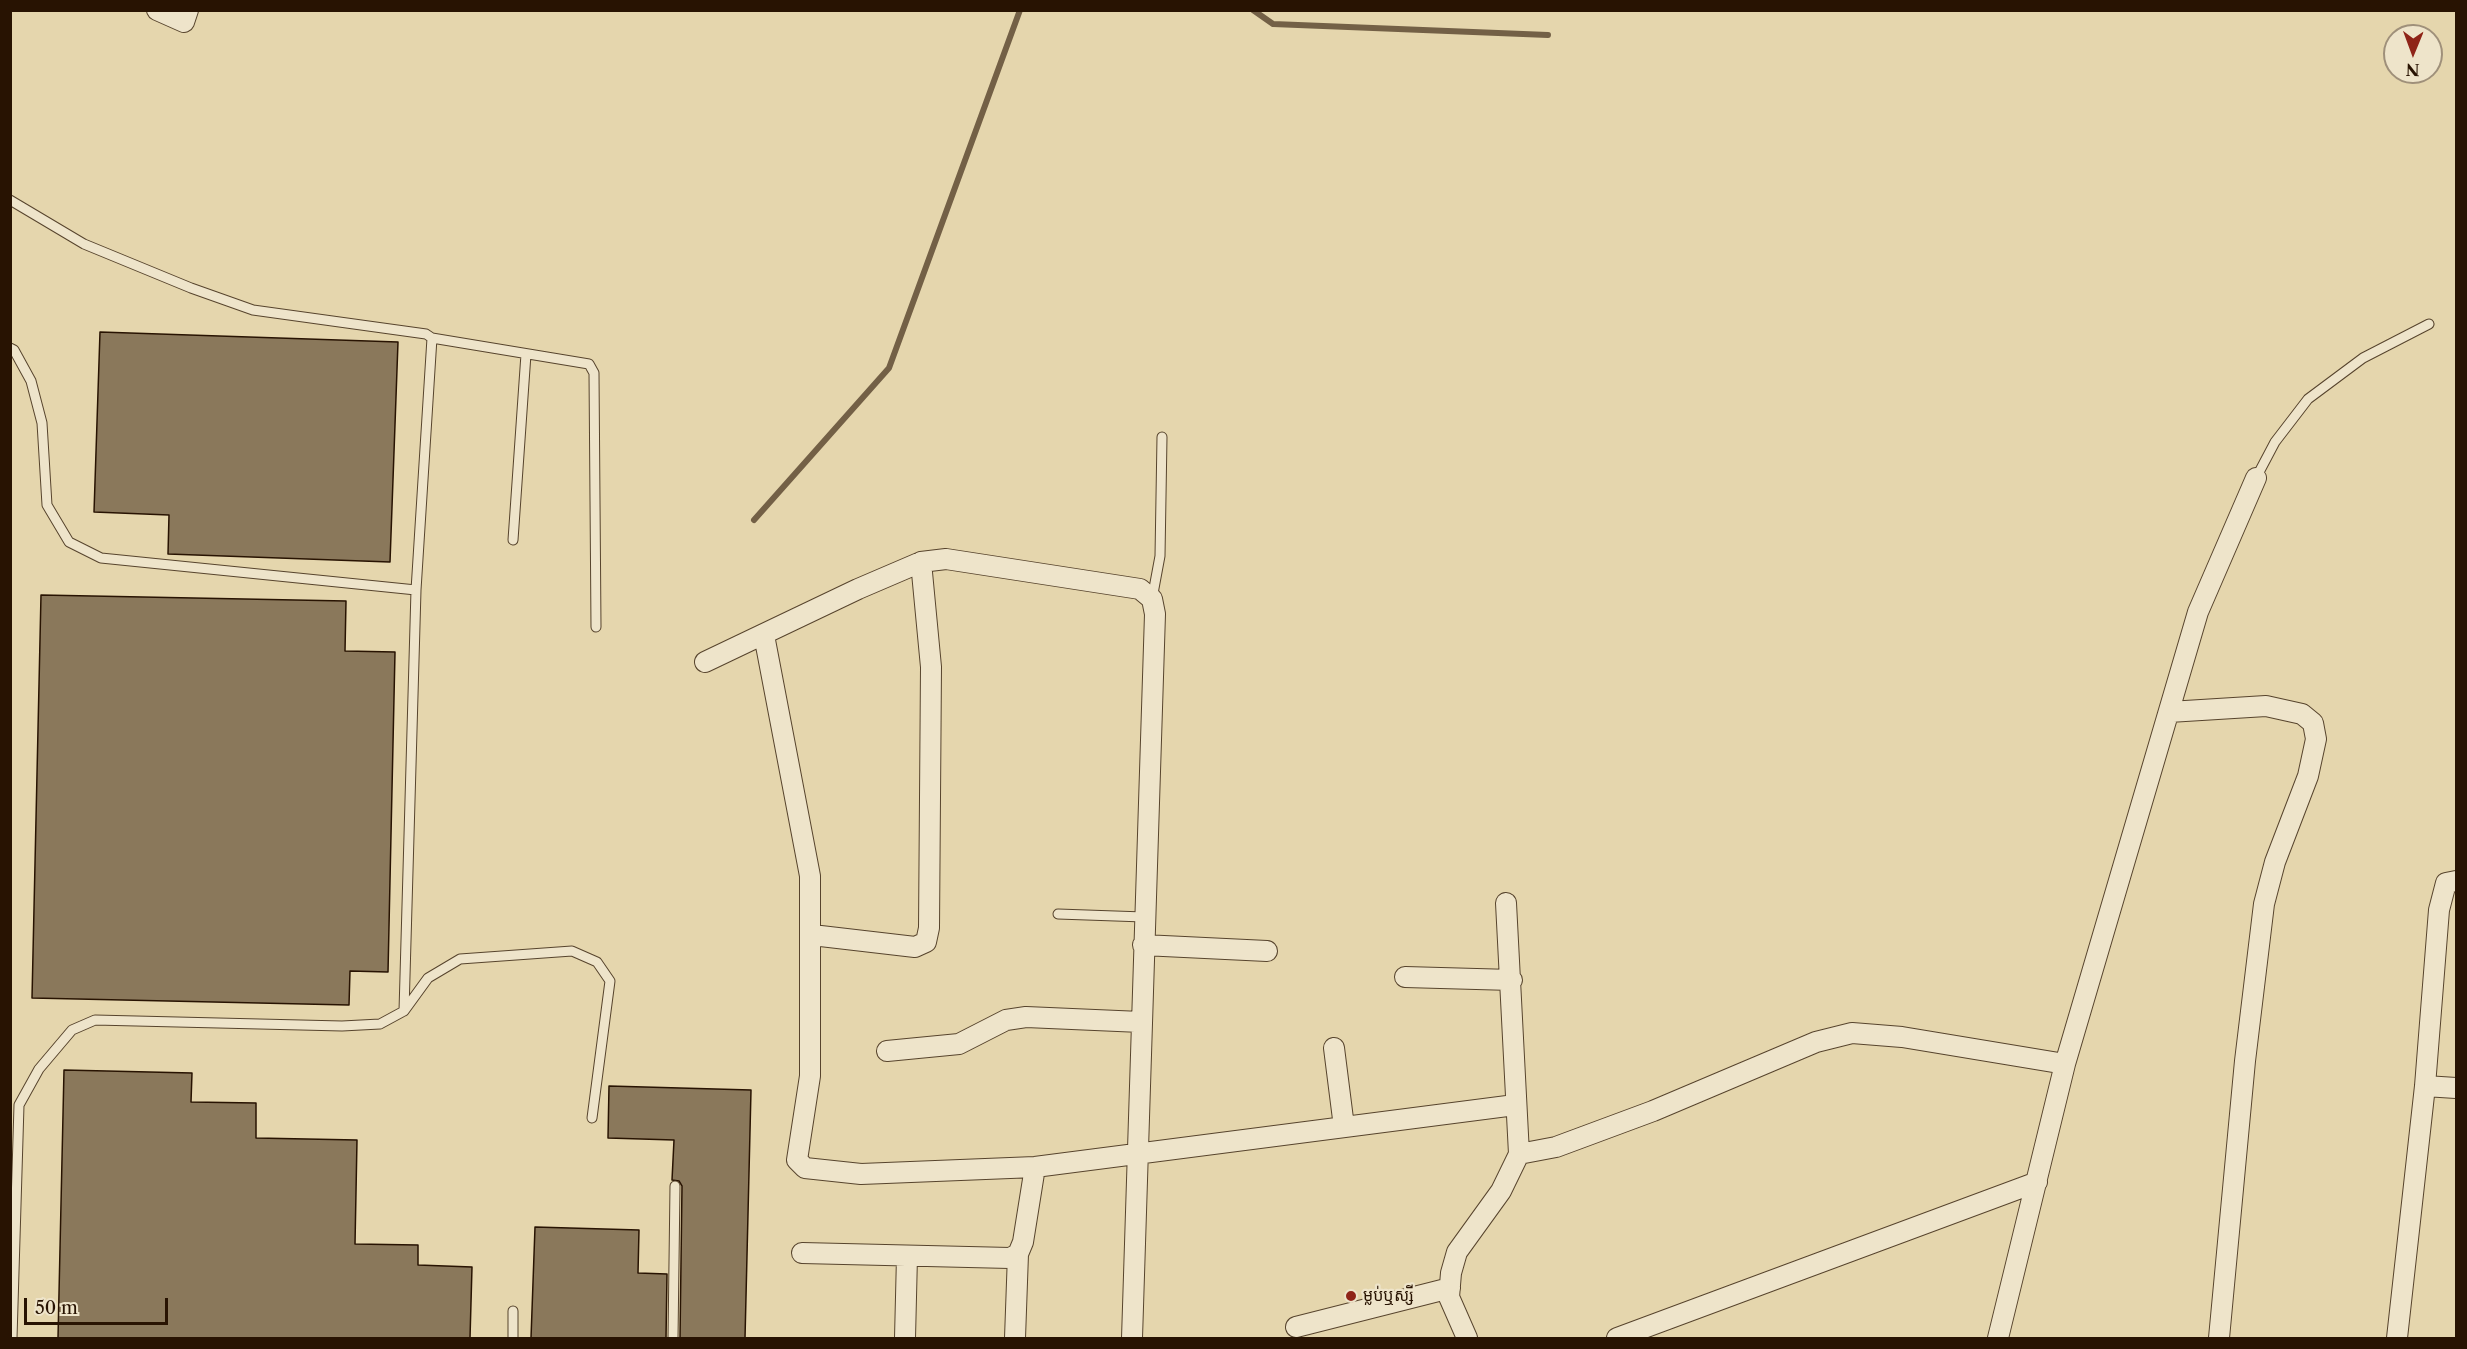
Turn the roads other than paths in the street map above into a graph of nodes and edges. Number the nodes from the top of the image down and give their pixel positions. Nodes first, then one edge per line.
1 (157, 10) edge
2 (188, 10) edge
3 (10, 200) edge
4 (2429, 324) dead end
5 (432, 338) junction
6 (10, 348) edge
7 (526, 354) junction
8 (1162, 437) dead end
9 (2256, 478) joint
10 (513, 540) dead end
11 (921, 562) junction
12 (416, 591) junction
13 (1152, 599) junction
14 (596, 627) dead end
15 (764, 635) junction
16 (705, 663) dead end
17 (2169, 712) junction
18 (2457, 881) edge
19 (1506, 903) dead end
20 (1058, 914) dead end
21 (1144, 917) junction
22 (812, 935) junction
23 (1143, 945) junction
24 (1267, 951) dead end
25 (1405, 976) dead end
26 (1512, 980) junction
27 (404, 1011) junction
28 (1141, 1022) junction
29 (1334, 1048) dead end
30 (887, 1051) dead end
31 (2065, 1064) junction
32 (2425, 1086) junction
33 (2457, 1088) edge
34 (1515, 1106) junction
35 (592, 1118) dead end
36 (1344, 1127) junction
37 (1136, 1153) junction
38 (1519, 1154) junction
39 (1035, 1167) junction
40 (2037, 1182) junction
41 (675, 1186) dead end
42 (802, 1253) dead end
43 (1018, 1254) junction
44 (907, 1256) junction
45 (1450, 1288) junction
46 (513, 1311) dead end
47 (1296, 1327) dead end
48 (12, 1338) edge
49 (513, 1338) edge
50 (673, 1338) edge
51 (905, 1338) edge
52 (1015, 1338) edge
53 (1132, 1338) edge
54 (1467, 1338) edge
55 (1617, 1338) edge
56 (1998, 1338) edge
57 (2219, 1338) edge
58 (2397, 1338) edge

1 - 2 street
3 - 5 lane
4 - 9 lane
5 - 7 lane
5 - 12 lane
6 - 12 lane
7 - 10 lane
7 - 14 lane
8 - 13 lane
9 - 17 street
11 - 13 street
11 - 15 street
11 - 22 street
12 - 27 lane
13 - 21 street
15 - 16 street
15 - 22 street
17 - 31 street
17 - 57 street
18 - 32 street
19 - 26 street
20 - 21 lane
21 - 23 street
22 - 39 street
23 - 24 street
23 - 28 street
25 - 26 street
26 - 34 street
27 - 35 lane
27 - 48 lane
28 - 30 street
28 - 37 street
29 - 36 street
31 - 38 street
31 - 40 street
32 - 33 street
32 - 58 street
34 - 36 street
34 - 38 street
36 - 37 street
37 - 39 street
37 - 53 street
38 - 45 street
39 - 43 street
40 - 55 street
40 - 56 street
41 - 50 lane
42 - 44 street
43 - 44 street
43 - 52 street
44 - 51 street
45 - 47 street
45 - 54 street
46 - 49 lane

